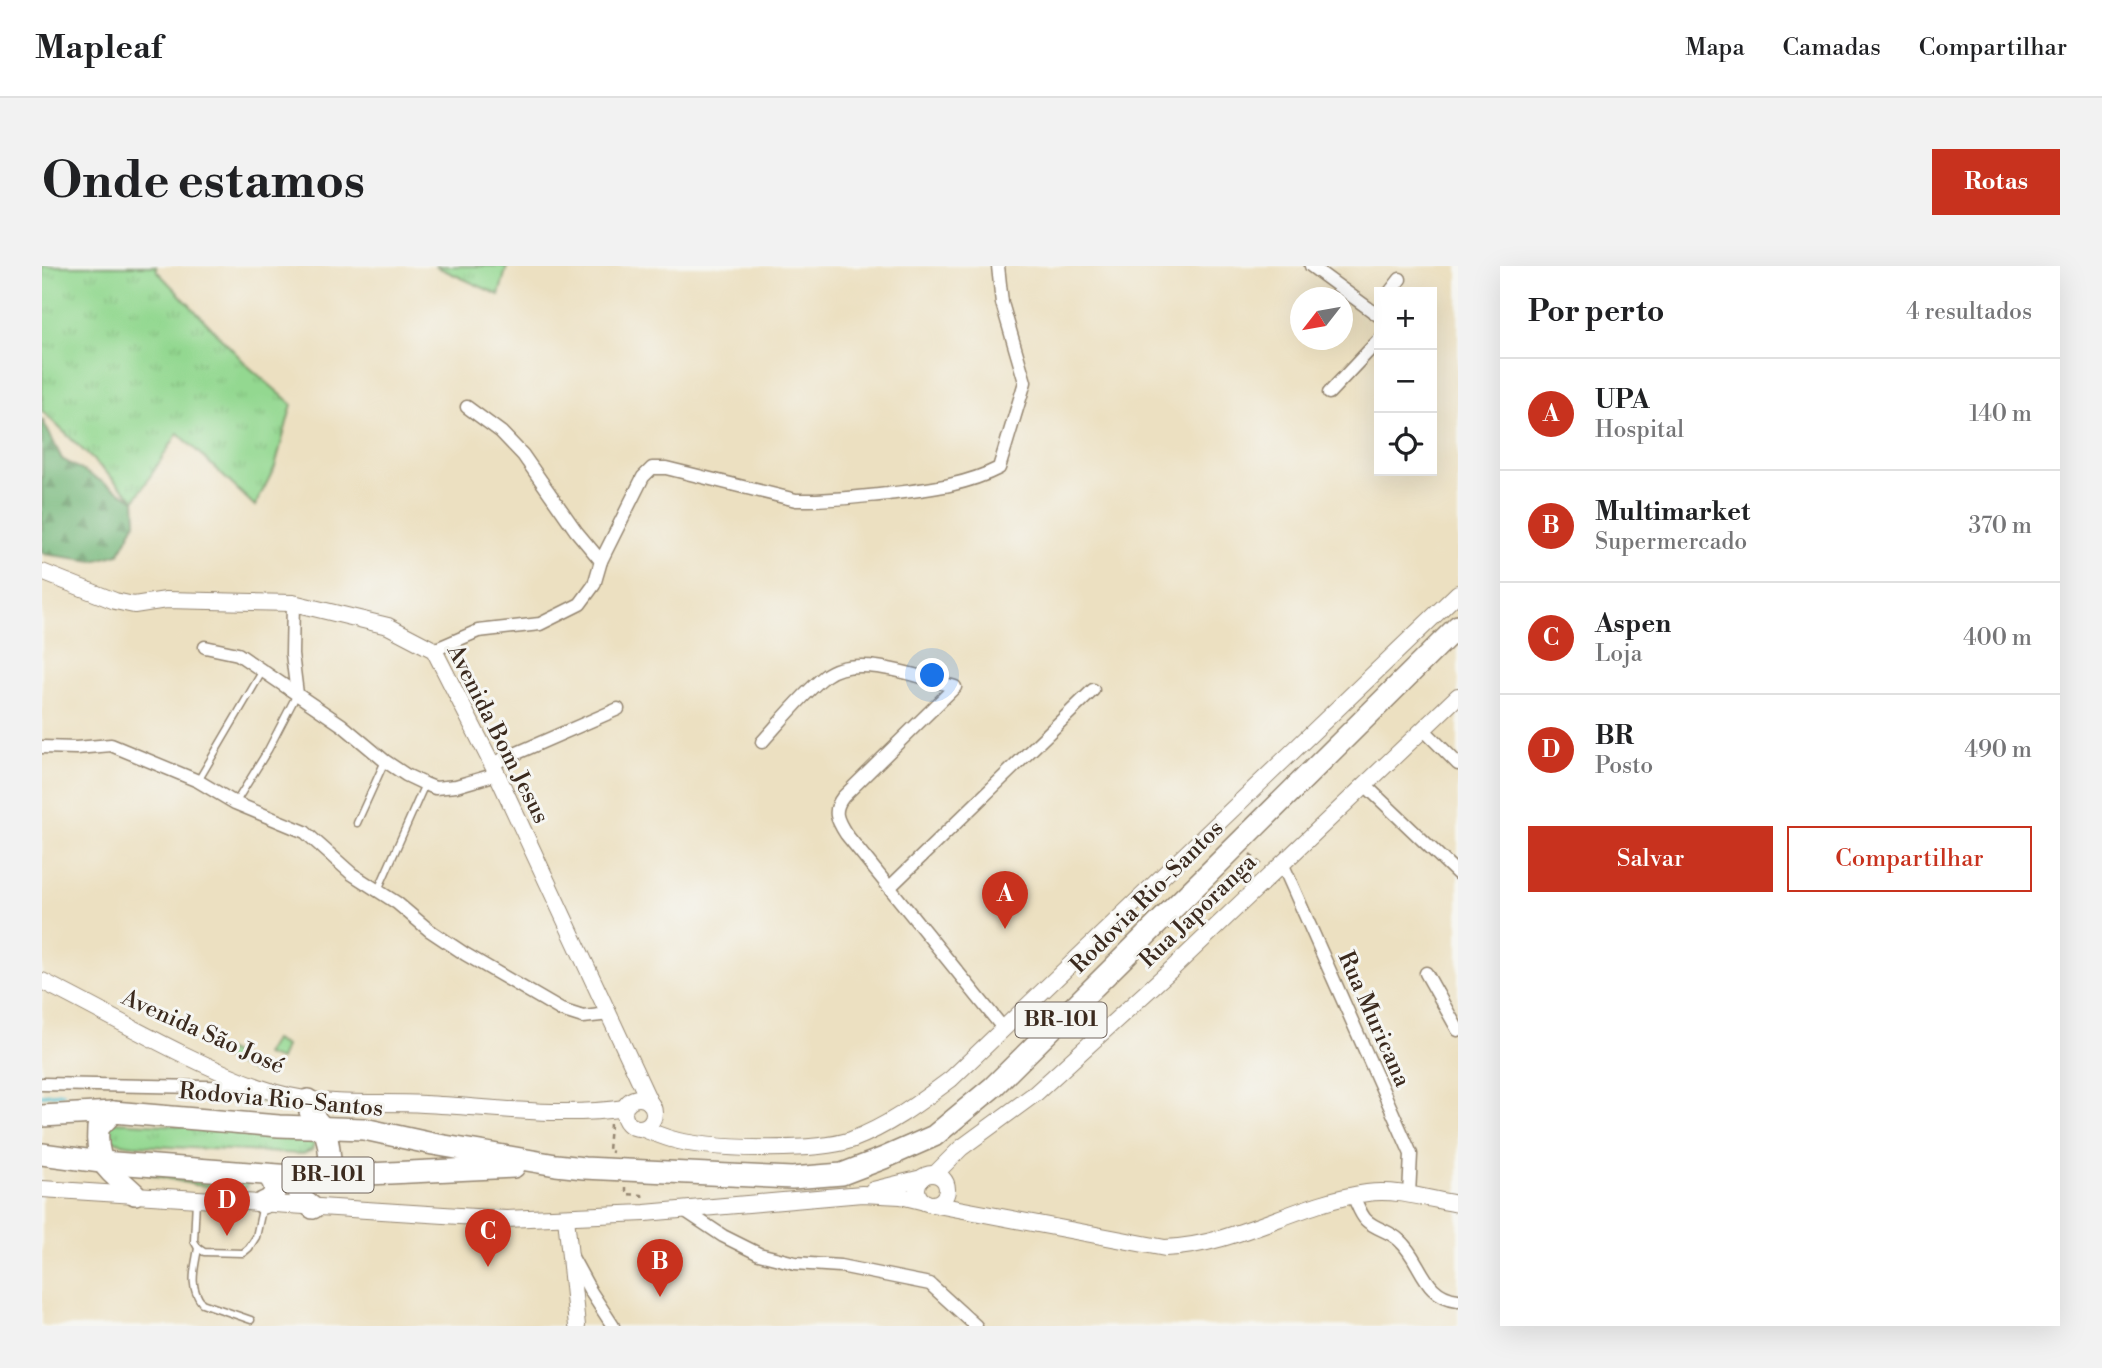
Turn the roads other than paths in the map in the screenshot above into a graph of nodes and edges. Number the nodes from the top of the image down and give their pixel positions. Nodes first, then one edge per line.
1 (998, 266) edge
2 (1311, 266) edge
3 (1400, 279) dead end
4 (1394, 287) edge
5 (1374, 309) edge
6 (1374, 345) edge
7 (1329, 393) dead end
8 (467, 407) dead end
9 (601, 561) junction
10 (42, 572) edge
11 (1458, 593) edge
12 (293, 603) junction
13 (1458, 626) edge
14 (205, 647) dead end
15 (434, 650) junction
16 (262, 671) junction
17 (1093, 690) dead end
18 (297, 694) junction
19 (1458, 696) edge
20 (618, 709) dead end
21 (1423, 729) junction
22 (762, 742) dead end
23 (42, 747) edge
24 (385, 761) junction
25 (1458, 764) edge
26 (494, 769) junction
27 (198, 781) junction
28 (425, 783) junction
29 (1364, 784) junction
30 (235, 803) junction
31 (357, 823) dead end
32 (1276, 868) junction
33 (1456, 869) edge
34 (890, 887) junction
35 (378, 890) junction
36 (1426, 973) dead end
37 (42, 981) edge
38 (610, 1014) junction
39 (1003, 1028) junction
40 (1458, 1030) edge
41 (627, 1052) junction
42 (42, 1084) edge
43 (262, 1089) junction
44 (307, 1099) junction
45 (626, 1105) junction
46 (651, 1106) junction
47 (113, 1112) junction
48 (561, 1112) junction
49 (42, 1116) edge
50 (279, 1126) junction
51 (323, 1128) junction
52 (636, 1128) junction
53 (690, 1142) junction
54 (42, 1154) edge
55 (101, 1161) junction
56 (556, 1165) junction
57 (268, 1175) junction
58 (310, 1177) junction
59 (937, 1182) junction
60 (42, 1189) edge
61 (135, 1194) junction
62 (862, 1194) junction
63 (1409, 1195) junction
64 (1353, 1196) junction
65 (197, 1198) junction
66 (263, 1203) junction
67 (928, 1203) junction
68 (1458, 1204) edge
69 (313, 1208) junction
70 (964, 1209) junction
71 (684, 1210) junction
72 (566, 1217) junction
73 (198, 1248) junction
74 (569, 1251) junction
75 (1458, 1300) edge
76 (251, 1321) dead end
77 (578, 1326) edge
78 (614, 1326) edge
79 (976, 1326) edge

1 - 9 street
2 - 5 street
3 - 4 street
6 - 7 street
8 - 9 street
9 - 15 street
10 - 12 main road, Avenida Bom Jesus
11 - 39 main road, Avenida São José
12 - 15 main road, Avenida Bom Jesus
12 - 18 street
13 - 56 highway, Rodovia Rio-Santos / BR-101
14 - 16 street
15 - 26 main road, Avenida Bom Jesus
16 - 18 street
16 - 27 lane
17 - 34 street
18 - 24 street
18 - 30 lane
19 - 21 main road, Rua Japoranga
20 - 26 street
21 - 25 street
21 - 29 main road, Rua Japoranga
22 - 34 street
23 - 27 street
24 - 28 street
24 - 31 lane
26 - 28 street
26 - 38 main road, Avenida Bom Jesus
27 - 30 street
28 - 35 lane
29 - 32 main road, Rua Japoranga
29 - 33 street
30 - 35 street
32 - 59 main road, Rua Japoranga
32 - 63 street, Rua Muricana
34 - 39 street
35 - 38 street
36 - 40 street
37 - 43 main road, Avenida São José
38 - 41 main road, Avenida Bom Jesus
39 - 53 main road, Avenida São José
41 - 45 main road, Avenida Bom Jesus
41 - 46 main road, Avenida Bom Jesus
42 - 43 street
43 - 44 main road, Avenida São José
44 - 48 main road, Avenida São José
44 - 50 highway
44 - 51 highway
45 - 46 main road, Avenida São José
45 - 48 main road, Avenida São José
45 - 52 main road
46 - 52 main road
46 - 53 main road, Avenida Bom Jesus
47 - 49 highway, Rodovia Rio-Santos / BR-101
47 - 50 highway, Rodovia Rio-Santos / BR-101
47 - 55 highway
48 - 52 main road, Avenida São José
50 - 51 highway, Rodovia Rio-Santos / BR-101
51 - 56 highway, Rodovia Rio-Santos / BR-101
51 - 58 highway
52 - 53 main road, Avenida São José
54 - 55 highway, Rodovia Rio-Santos / BR-101
55 - 57 highway, Rodovia Rio-Santos / BR-101
55 - 61 highway
56 - 58 highway, Rodovia Rio-Santos / BR-101
57 - 58 highway, Rodovia Rio-Santos / BR-101
57 - 66 highway
58 - 69 highway
59 - 62 main road
59 - 67 main road
59 - 67 main road
59 - 70 main road
60 - 61 main road
61 - 65 main road
62 - 67 main road
62 - 71 main road
63 - 64 main road
63 - 68 main road
64 - 70 main road
64 - 75 street
65 - 66 main road
65 - 73 lane
66 - 69 main road
66 - 73 lane
67 - 70 main road
69 - 72 main road
71 - 72 main road
71 - 79 street
72 - 74 main road
73 - 76 lane
74 - 77 main road
74 - 78 street

